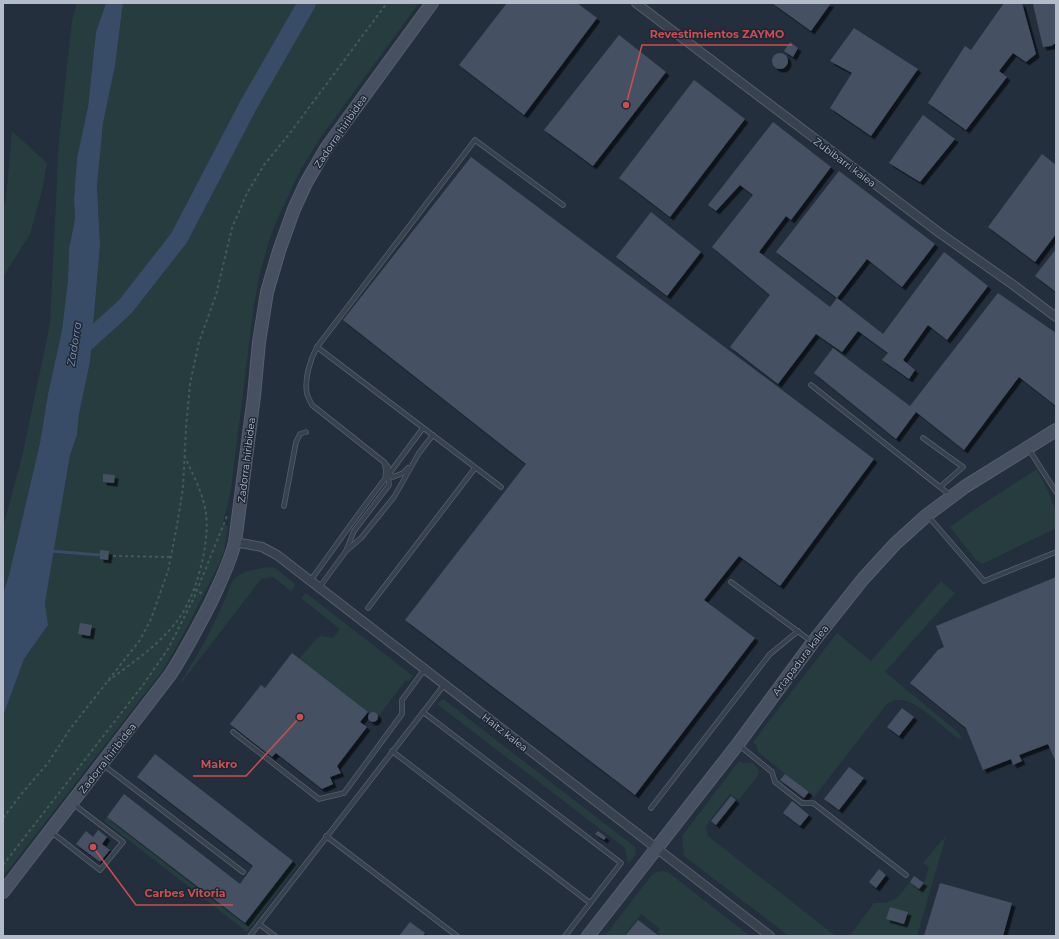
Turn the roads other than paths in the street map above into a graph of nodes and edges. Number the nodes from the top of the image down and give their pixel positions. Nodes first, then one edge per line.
1 (432, 3) edge
2 (636, 3) edge
3 (563, 205) dead end
4 (1056, 317) edge
5 (317, 347) junction
6 (810, 385) dead end
7 (423, 428) junction
8 (1056, 430) edge
9 (306, 432) dead end
10 (433, 435) junction
11 (923, 438) dead end
12 (1028, 448) junction
13 (412, 464) junction
14 (476, 468) junction
15 (387, 472) junction
16 (501, 487) dead end
17 (940, 487) junction
18 (1056, 492) edge
19 (952, 497) junction
20 (284, 506) dead end
21 (927, 515) junction
22 (235, 542) junction
23 (346, 551) junction
24 (1056, 552) edge
25 (310, 581) junction
26 (731, 582) dead end
27 (319, 588) junction
28 (368, 608) dead end
29 (798, 631) junction
30 (813, 642) junction
31 (424, 670) junction
32 (444, 685) junction
33 (423, 712) junction
34 (233, 732) dead end
35 (738, 744) junction
36 (392, 751) junction
37 (102, 764) junction
38 (72, 803) junction
39 (651, 808) dead end
40 (50, 831) junction
41 (326, 836) junction
42 (655, 849) junction
43 (243, 872) dead end
44 (906, 875) dead end
45 (3, 892) edge
46 (590, 903) junction
47 (259, 924) junction
48 (250, 936) edge
49 (275, 936) edge
50 (457, 936) edge
51 (565, 936) edge
52 (588, 936) edge
53 (770, 936) edge

1 - 22 main road, Zadorra hiribidea
2 - 4 street, Zubibarri kalea
3 - 5 lane
5 - 7 lane
5 - 15 lane
6 - 17 lane
7 - 10 lane
7 - 15 lane
8 - 12 main road, Artapadura kalea
9 - 20 lane
10 - 13 lane
10 - 14 lane
11 - 17 lane
12 - 18 lane
12 - 19 main road, Artapadura kalea
13 - 15 lane
13 - 23 lane
14 - 16 lane
14 - 28 lane
15 - 23 lane
15 - 25 lane
17 - 19 lane
19 - 21 main road, Artapadura kalea
21 - 24 lane
21 - 30 main road, Artapadura kalea
22 - 25 street, Haitz kalea
22 - 37 main road, Zadorra hiribidea
23 - 27 lane
25 - 27 street, Haitz kalea
26 - 29 lane
27 - 31 street, Haitz kalea
29 - 30 lane
29 - 39 lane
30 - 35 main road, Artapadura kalea
31 - 32 street, Haitz kalea
31 - 34 lane
32 - 33 lane
32 - 42 street, Haitz kalea
33 - 36 lane
33 - 46 lane
35 - 42 main road, Artapadura kalea
35 - 44 lane
36 - 41 lane
36 - 46 lane
37 - 38 main road, Zadorra hiribidea
37 - 43 lane
38 - 40 main road, Zadorra hiribidea
38 - 40 lane
40 - 45 main road, Zadorra hiribidea
41 - 47 lane
41 - 50 lane
42 - 52 main road, Artapadura kalea
42 - 53 street, Haitz kalea
46 - 51 lane
47 - 48 lane
47 - 49 lane

